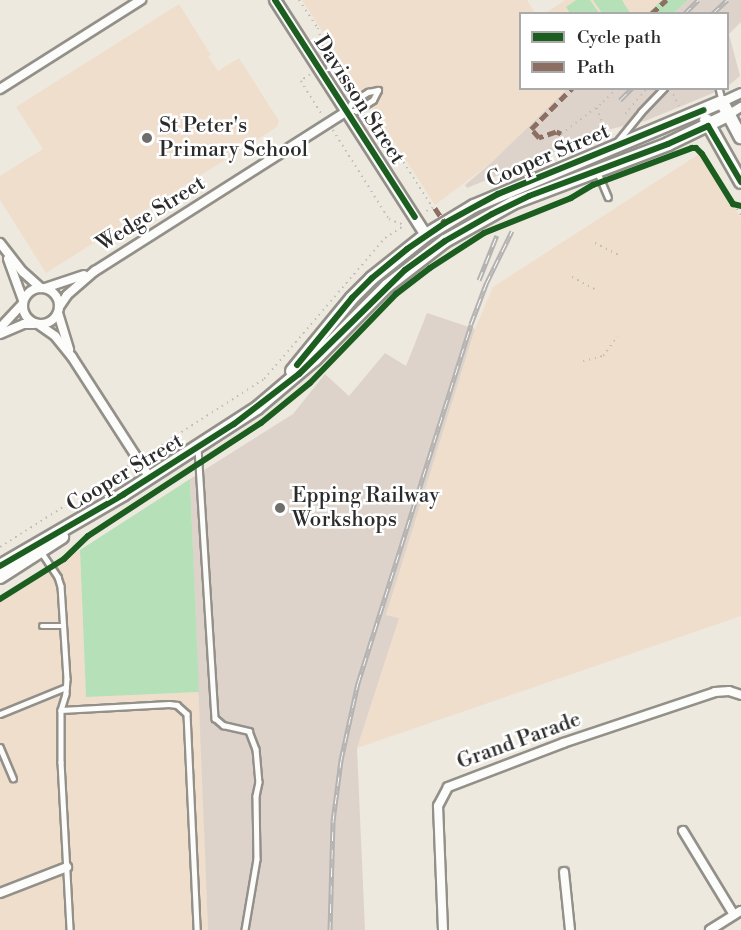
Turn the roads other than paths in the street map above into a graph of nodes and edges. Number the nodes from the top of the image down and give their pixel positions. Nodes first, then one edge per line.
1 (141, 0) edge
2 (275, 0) edge
3 (0, 89) edge
4 (662, 90) edge
5 (719, 90) edge
6 (741, 93) edge
7 (722, 102) junction
8 (741, 107) edge
9 (704, 110) junction
10 (347, 111) junction
11 (728, 115) junction
12 (708, 126) junction
13 (741, 137) edge
14 (613, 146) junction
15 (598, 171) junction
16 (741, 182) edge
17 (608, 197) dead end
18 (426, 235) junction
19 (0, 243) edge
20 (435, 248) junction
21 (6, 253) junction
22 (95, 270) junction
23 (42, 288) junction
24 (23, 302) junction
25 (59, 310) junction
26 (37, 324) junction
27 (0, 328) edge
28 (0, 334) edge
29 (72, 357) junction
30 (263, 403) junction
31 (198, 448) junction
32 (150, 478) junction
33 (38, 548) junction
34 (0, 566) edge
35 (0, 578) edge
36 (42, 626) dead end
37 (64, 626) junction
38 (66, 687) junction
39 (741, 694) edge
40 (61, 710) junction
41 (0, 714) edge
42 (0, 747) edge
43 (13, 778) dead end
44 (683, 831) dead end
45 (67, 867) junction
46 (564, 872) dead end
47 (0, 893) edge
48 (738, 913) edge
49 (70, 930) edge
50 (197, 930) edge
51 (245, 930) edge
52 (443, 930) edge
53 (570, 930) edge
54 (710, 930) edge

1 - 3 street
2 - 10 street, Davisson Street
4 - 14 lane
5 - 7 lane
6 - 7 street, Cooper Street
7 - 9 main road, Cooper Street
7 - 11 main road
8 - 11 street, Cooper Street
9 - 12 main road
9 - 14 main road, Cooper Street
10 - 10 lane
10 - 18 street, Davisson Street
10 - 22 street, Wedge Street
11 - 12 main road, Cooper Street
11 - 13 main road
12 - 15 main road, Cooper Street
12 - 16 main road
14 - 18 main road, Cooper Street
15 - 17 lane
15 - 20 main road, Cooper Street
18 - 20 main road, Davisson Street
18 - 30 main road, Cooper Street
19 - 21 street
20 - 30 main road, Cooper Street
21 - 23 street
21 - 24 street
22 - 23 street, Wedge Street
22 - 25 street, Wedge Street
23 - 24 street
23 - 25 street
24 - 26 street
24 - 27 street
25 - 26 street
25 - 29 street
26 - 28 street
26 - 29 street
29 - 32 street
30 - 31 main road, Cooper Street
31 - 32 main road, Cooper Street
31 - 51 lane
32 - 33 main road, Cooper Street
33 - 34 main road, Cooper Street
33 - 35 main road, Cooper Street
33 - 37 lane
36 - 37 lane
37 - 38 lane
38 - 40 lane
38 - 41 lane
39 - 52 street, Grand Parade
40 - 45 lane
40 - 50 lane
42 - 43 lane
44 - 48 street
45 - 47 street
45 - 49 lane
46 - 53 street
48 - 54 street

